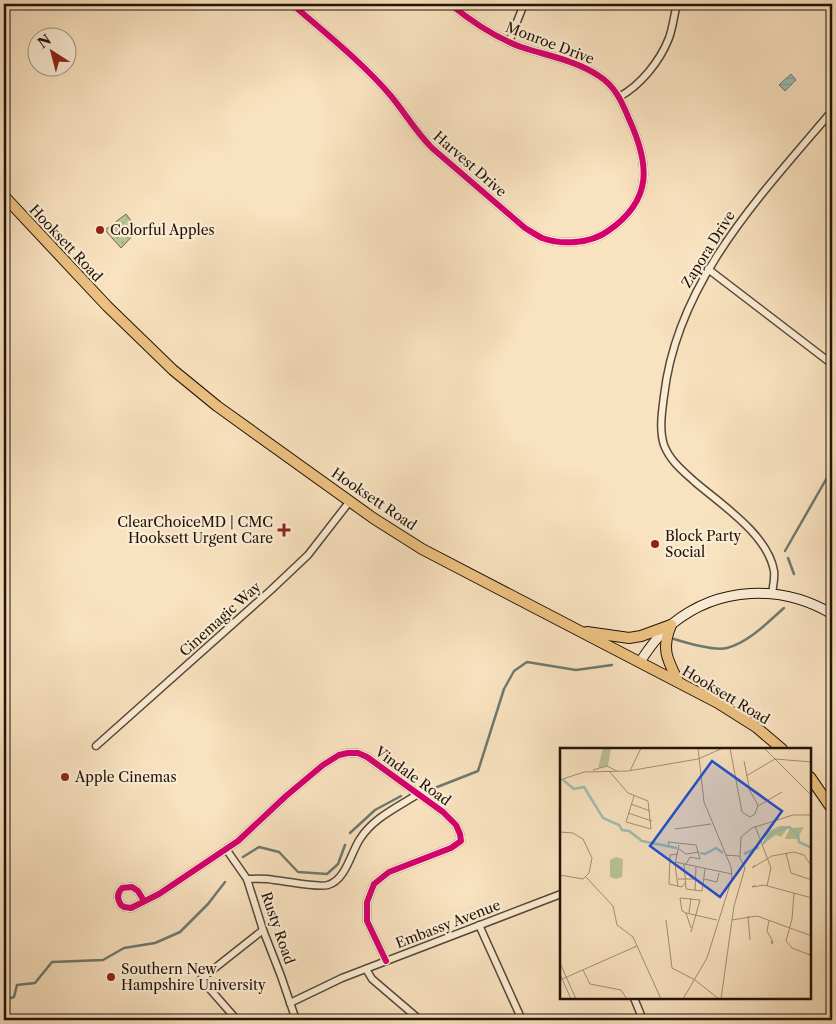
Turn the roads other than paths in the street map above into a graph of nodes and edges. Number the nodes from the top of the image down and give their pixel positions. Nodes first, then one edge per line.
1 (292, 4) edge
2 (450, 4) edge
3 (524, 4) edge
4 (677, 4) edge
5 (509, 42) junction
6 (619, 97) junction
7 (832, 111) edge
8 (4, 196) edge
9 (560, 242) joint
10 (708, 269) junction
11 (832, 364) edge
12 (350, 501) junction
13 (772, 593) junction
14 (832, 614) edge
15 (670, 625) junction
16 (580, 631) junction
17 (640, 662) junction
18 (678, 681) junction
19 (96, 746) dead end
20 (781, 748) edge
21 (811, 778) edge
22 (418, 794) junction
23 (832, 809) edge
24 (226, 850) junction
25 (247, 879) junction
26 (560, 894) edge
27 (144, 901) dead end
28 (479, 925) junction
29 (263, 930) junction
30 (386, 961) junction
31 (366, 969) junction
32 (634, 999) edge
33 (290, 1003) junction
34 (237, 1020) edge
35 (296, 1020) edge
36 (420, 1020) edge
37 (522, 1020) edge
38 (643, 1020) edge

1 - 9 street, Harvest Drive
2 - 5 street, Monroe Drive
3 - 5 street
4 - 6 street
5 - 6 street, Monroe Drive
6 - 9 street, Monroe Drive
7 - 10 street, Zapora Drive
8 - 12 main road, Hooksett Road
10 - 11 street
10 - 13 street, Zapora Drive
12 - 16 main road, Hooksett Road
12 - 19 street, Cinemagic Way
13 - 14 main road
13 - 15 main road
15 - 16 main road
15 - 17 main road
15 - 18 main road
16 - 17 main road, Hooksett Road
17 - 18 main road, Hooksett Road
18 - 20 main road, Hooksett Road
21 - 23 main road
22 - 24 street, Vindale Road
22 - 25 street
22 - 30 street, Vindale Road
24 - 25 street, Rusty Road
24 - 27 street, Vindale Road
25 - 29 street, Rusty Road
26 - 28 street, Embassy Avenue
28 - 30 street, Embassy Avenue
28 - 37 street
29 - 33 street, Rusty Road
29 - 34 street
30 - 31 street, Embassy Avenue
31 - 33 street, Embassy Avenue
31 - 36 street
32 - 38 street
33 - 35 street, Rusty Road

